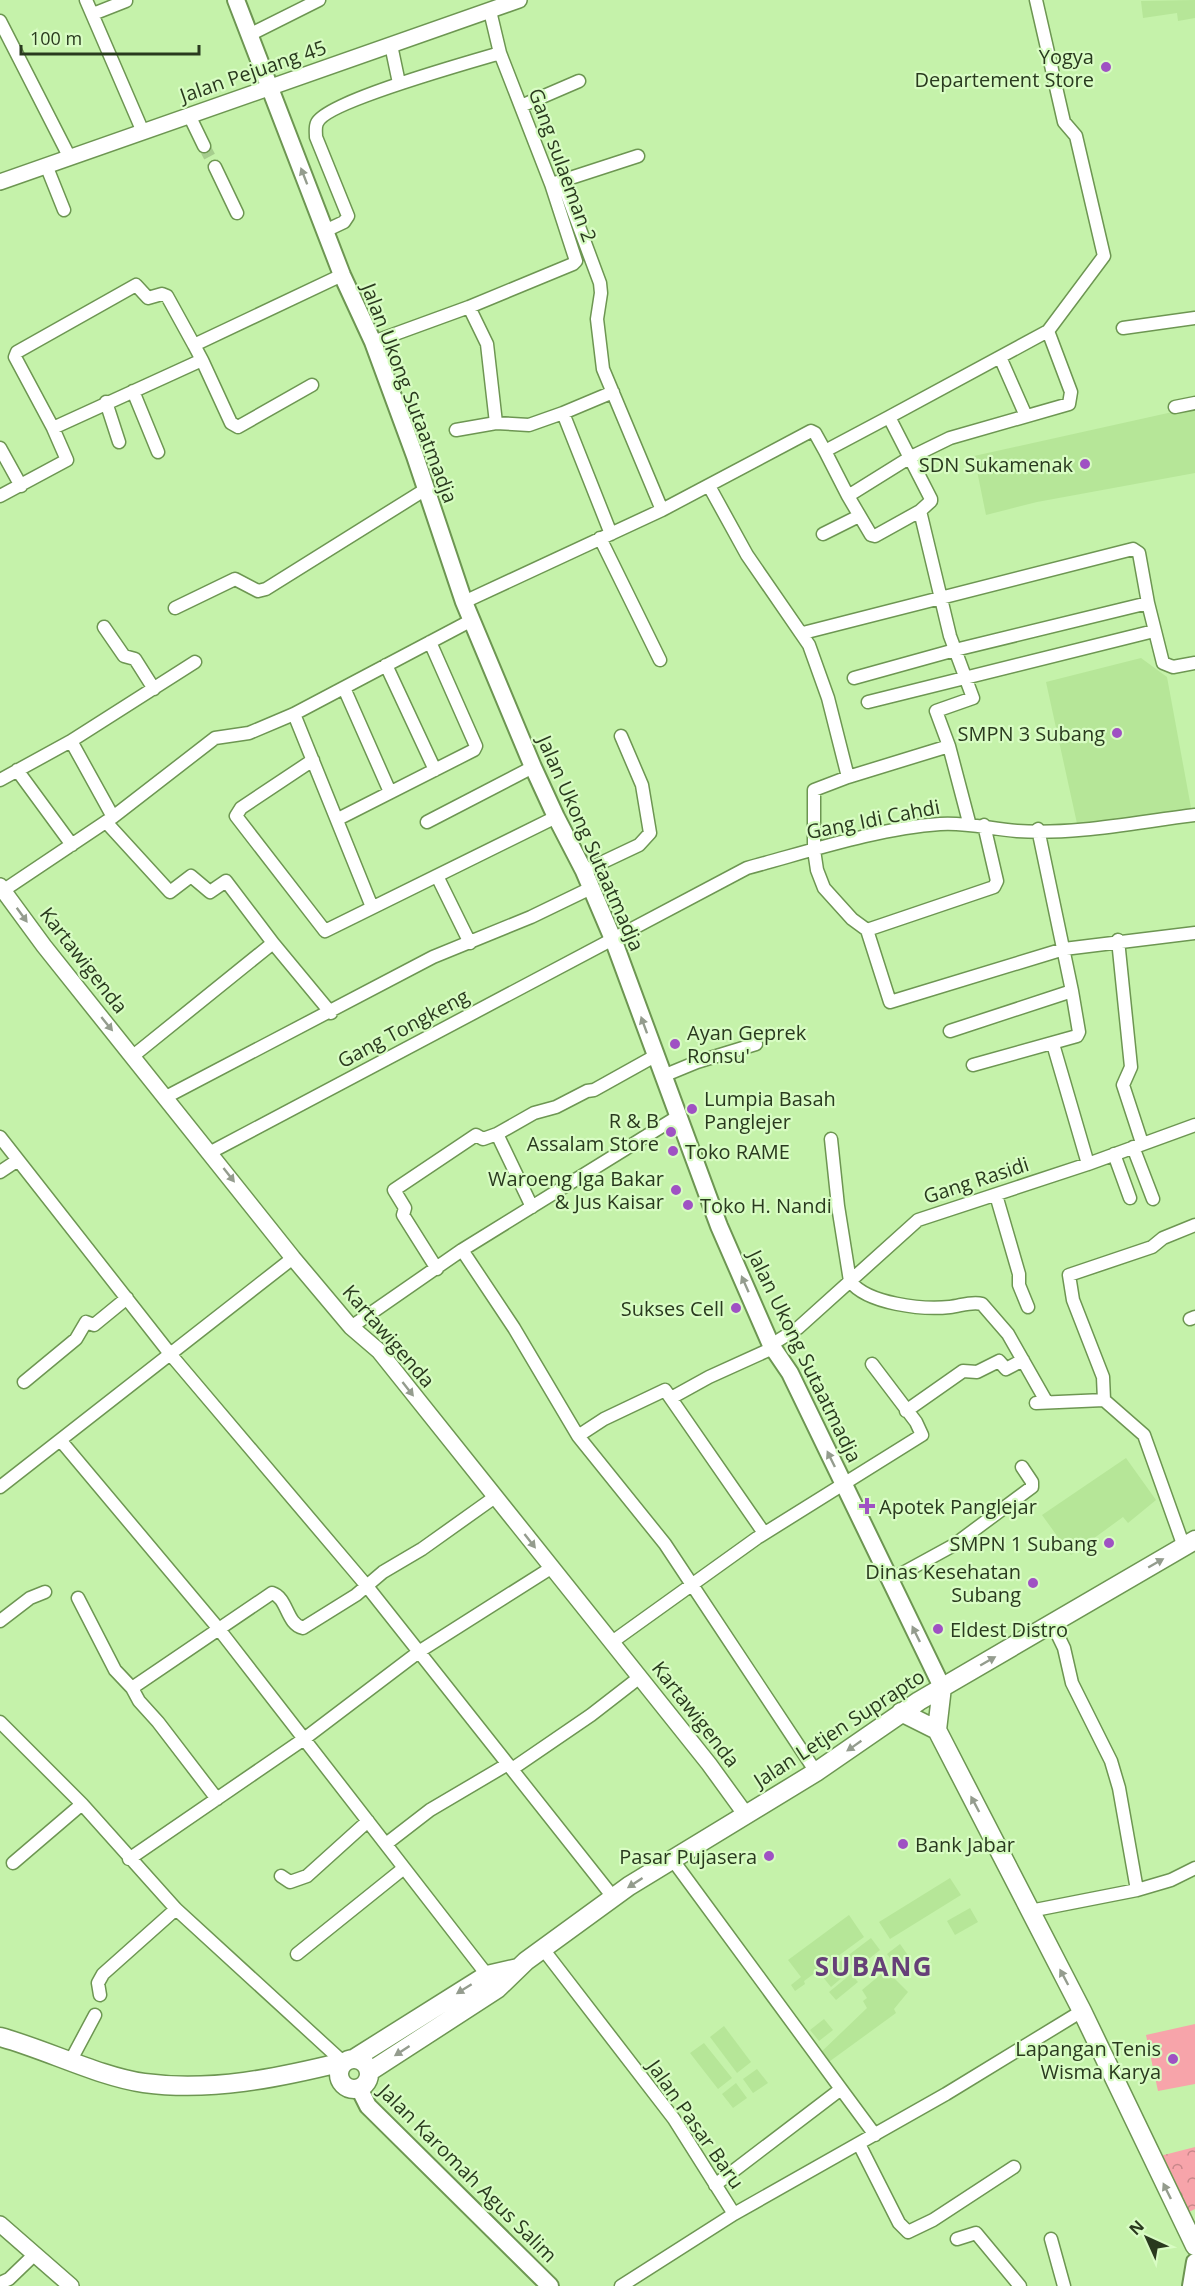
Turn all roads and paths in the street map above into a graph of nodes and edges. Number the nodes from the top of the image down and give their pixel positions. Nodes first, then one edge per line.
1 (86, 0) edge
2 (236, 0) edge
3 (319, 0) edge
4 (519, 0) edge
5 (1036, 0) edge
6 (126, 1) edge
7 (490, 11) junction
8 (93, 15) junction
9 (0, 21) edge
10 (249, 34) junction
11 (391, 45) junction
12 (500, 52) junction
13 (579, 81) dead end
14 (399, 83) junction
15 (270, 87) junction
16 (521, 106) junction
17 (189, 115) junction
18 (143, 132) junction
19 (204, 146) tunnel mouth
20 (638, 156) dead end
21 (70, 158) junction
22 (46, 165) junction
23 (215, 167) tunnel mouth
24 (0, 182) edge
25 (557, 182) junction
26 (64, 210) dead end
27 (237, 213) dead end
28 (325, 231) junction
29 (342, 275) junction
30 (469, 308) junction
31 (1195, 318) edge
32 (1123, 328) dead end
33 (1048, 331) junction
34 (373, 342) junction
35 (194, 345) junction
36 (1000, 357) junction
37 (202, 360) junction
38 (312, 385) dead end
39 (133, 391) junction
40 (614, 392) junction
41 (106, 402) junction
42 (1195, 403) edge
43 (1175, 407) dead end
44 (563, 413) junction
45 (1026, 416) junction
46 (889, 417) junction
47 (496, 423) junction
48 (55, 427) junction
49 (456, 430) dead end
50 (119, 442) dead end
51 (0, 448) edge
52 (825, 451) junction
53 (158, 452) dead end
54 (909, 458) junction
55 (21, 486) junction
56 (709, 486) junction
57 (426, 489) junction
58 (0, 496) edge
59 (848, 496) junction
60 (662, 510) junction
61 (920, 511) junction
62 (859, 516) junction
63 (823, 534) dead end
64 (606, 536) junction
65 (940, 598) junction
66 (464, 602) junction
67 (1148, 603) junction
68 (175, 608) dead end
69 (472, 620) junction
70 (104, 627) dead end
71 (1154, 631) junction
72 (803, 633) junction
73 (430, 642) junction
74 (955, 650) junction
75 (660, 660) dead end
76 (195, 662) dead end
77 (1195, 663) edge
78 (386, 665) junction
79 (965, 676) junction
80 (854, 678) dead end
81 (344, 688) junction
82 (154, 689) junction
83 (868, 702) dead end
84 (294, 714) junction
85 (621, 736) dead end
86 (70, 741) junction
87 (949, 746) junction
88 (313, 759) junction
89 (533, 767) junction
90 (17, 770) junction
91 (435, 770) junction
92 (848, 777) junction
93 (0, 780) edge
94 (390, 792) junction
95 (1195, 815) edge
96 (556, 818) junction
97 (109, 819) junction
98 (338, 819) junction
99 (427, 822) dead end
100 (969, 822) junction
101 (984, 825) junction
102 (1038, 829) junction
103 (72, 845) junction
104 (814, 850) junction
105 (584, 871) junction
106 (437, 876) junction
107 (591, 888) junction
108 (3, 892) edge
109 (372, 907) junction
110 (867, 930) junction
111 (1195, 933) edge
112 (613, 939) junction
113 (1118, 940) junction
114 (273, 943) junction
115 (470, 943) junction
116 (1064, 949) junction
117 (1072, 991) junction
118 (331, 1013) junction
119 (950, 1031) dead end
120 (756, 1044) dead end
121 (1053, 1044) junction
122 (133, 1056) junction
123 (655, 1056) junction
124 (973, 1065) dead end
125 (663, 1076) junction
126 (166, 1098) junction
127 (677, 1117) junction
128 (1195, 1125) edge
129 (497, 1134) junction
130 (0, 1137) edge
131 (831, 1139) dead end
132 (1137, 1145) junction
133 (211, 1152) junction
134 (1114, 1154) junction
135 (18, 1160) junction
136 (1088, 1164) junction
137 (0, 1172) edge
138 (996, 1195) junction
139 (1130, 1198) dead end
140 (1153, 1199) dead end
141 (532, 1207) junction
142 (1195, 1225) edge
143 (462, 1250) junction
144 (293, 1258) junction
145 (437, 1269) junction
146 (850, 1281) junction
147 (127, 1298) junction
148 (1028, 1307) dead end
149 (351, 1327) junction
150 (772, 1346) junction
151 (171, 1355) junction
152 (1023, 1360) junction
153 (872, 1364) dead end
154 (24, 1382) dead end
155 (670, 1398) junction
156 (1104, 1400) junction
157 (906, 1411) junction
158 (578, 1436) junction
159 (61, 1441) junction
160 (1022, 1467) dead end
161 (844, 1484) junction
162 (1, 1486) edge
163 (495, 1497) junction
164 (764, 1533) junction
165 (1190, 1544) edge
166 (551, 1568) junction
167 (890, 1580) junction
168 (692, 1584) junction
169 (366, 1585) junction
170 (45, 1592) dead end
171 (78, 1598) dead end
172 (0, 1620) edge
173 (1052, 1623) junction
174 (218, 1628) junction
175 (612, 1642) junction
176 (420, 1651) junction
177 (640, 1677) junction
178 (942, 1687) junction
179 (132, 1688) junction
180 (901, 1712) junction
181 (0, 1722) edge
182 (937, 1730) junction
183 (304, 1739) junction
184 (510, 1766) junction
185 (816, 1772) junction
186 (217, 1799) junction
187 (82, 1804) junction
188 (746, 1815) junction
189 (368, 1821) junction
190 (386, 1844) junction
191 (129, 1859) junction
192 (672, 1859) junction
193 (13, 1863) dead end
194 (404, 1868) junction
195 (1195, 1868) edge
196 (281, 1876) dead end
197 (1137, 1890) junction
198 (613, 1897) junction
199 (176, 1909) junction
200 (1030, 1911) junction
201 (543, 1949) junction
202 (297, 1954) dead end
203 (492, 1982) junction
204 (100, 1995) dead end
205 (1082, 2011) junction
206 (95, 2015) dead end
207 (0, 2037) edge
208 (71, 2060) junction
209 (349, 2060) junction
210 (292, 2074) junction
211 (357, 2081) junction
212 (841, 2089) junction
213 (875, 2135) junction
214 (859, 2144) junction
215 (1014, 2167) dead end
216 (715, 2185) junction
217 (734, 2214) junction
218 (0, 2224) edge
219 (957, 2239) dead end
220 (1051, 2239) dead end
221 (1195, 2251) edge
222 (35, 2254) junction
223 (4, 2283) edge
224 (71, 2286) edge
225 (550, 2286) edge
226 (621, 2286) edge
227 (1020, 2286) edge
228 (1064, 2286) edge
229 (1191, 2286) edge

1 - 8 street
2 - 10 main road, Jalan Ukong Sutaatmadja
3 - 10 street
4 - 7 street, Jalan Pejuang 45
5 - 33 street
6 - 8 street
7 - 11 street, Jalan Pejuang 45
7 - 12 street, Gang sulaeman 2
8 - 18 street
9 - 21 street
10 - 15 main road, Jalan Ukong Sutaatmadja
11 - 14 street
11 - 15 street, Jalan Pejuang 45
12 - 14 street
12 - 16 street, Gang sulaeman 2
13 - 16 street
14 - 28 street
15 - 17 street, Jalan Pejuang 45
28 -> 15 main road, Jalan Ukong Sutaatmadja
16 - 25 street, Gang sulaeman 2
17 - 18 street, Jalan Pejuang 45
17 - 19 street
18 - 21 street, Jalan Pejuang 45
20 - 25 street
21 - 22 street, Jalan Pejuang 45
22 - 24 street, Jalan Pejuang 45
22 - 26 street
23 - 27 street
25 - 30 street, Gang sulaeman 2
25 - 40 street
28 - 29 main road, Jalan Ukong Sutaatmadja
29 - 34 main road, Jalan Ukong Sutaatmadja
29 - 35 street
30 - 34 street, Gang sulaeman 2
30 - 47 street
31 - 32 street
33 - 36 street
33 - 45 street
34 - 57 main road, Jalan Ukong Sutaatmadja
35 - 37 street
35 - 48 street
36 - 45 street
36 - 46 street
37 - 38 street
37 - 39 street
39 - 41 street
39 - 53 street
40 - 44 street
40 - 60 street
41 - 48 street
41 - 50 street
42 - 43 street
44 - 47 street
44 - 64 street
45 - 54 street
46 - 52 street
46 - 54 street
47 - 49 street
48 - 55 street
51 - 55 street
52 - 56 street
52 - 59 street
54 - 59 street
54 - 61 street
55 - 58 street
56 - 60 street
56 - 72 street
57 - 66 main road, Jalan Ukong Sutaatmadja
57 - 68 street
59 - 62 street
60 - 64 street
61 - 62 street
61 - 65 street
62 - 63 street
64 - 66 street
64 - 75 street
65 - 67 street
65 - 72 street
65 - 74 street
66 - 69 main road, Jalan Ukong Sutaatmadja
67 - 71 street
67 - 74 street
69 - 73 street
69 - 89 main road, Jalan Ukong Sutaatmadja
70 - 82 street
71 - 77 street
71 - 79 street
72 - 92 street
73 - 78 street
73 - 91 street
74 - 79 street
74 - 80 street
76 - 82 street
78 - 81 street
78 - 91 street
79 - 83 street
79 - 87 street
81 - 84 street
81 - 94 street
82 - 86 street
84 - 88 street
84 - 97 street
85 - 105 street
86 - 90 street
86 - 97 street
87 - 92 street
87 - 100 street
88 - 98 street
88 - 109 street
89 - 96 main road, Jalan Ukong Sutaatmadja
89 - 99 street
90 - 93 street
90 - 103 street
91 - 94 street
92 - 104 street
94 - 98 street
95 - 102 street, Gang Idi Cahdi
96 - 105 main road, Jalan Ukong Sutaatmadja
96 - 106 street
97 - 103 street
97 - 114 street
98 - 109 street
100 - 101 street, Gang Idi Cahdi
100 - 104 street, Gang Idi Cahdi
101 - 102 street, Gang Idi Cahdi
101 - 110 street
102 - 116 street
103 - 108 street
104 - 110 street
104 - 112 street, Gang Idi Cahdi
105 - 107 main road, Jalan Ukong Sutaatmadja
106 - 109 street
106 - 115 street
107 - 112 main road, Jalan Ukong Sutaatmadja
107 - 115 street
108 -> 122 street, Kartawigenda
110 - 116 street
111 - 113 street
123 -> 112 main road, Jalan Ukong Sutaatmadja
112 - 133 street, Gang Tongkeng
113 - 116 street
113 - 132 street
114 - 118 street
114 - 122 street
115 - 118 street
116 - 117 street
117 - 119 street
117 - 121 street
118 - 126 street
120 - 125 street
121 - 124 street
121 - 136 street
122 - 126 street, Kartawigenda
123 - 125 main road, Jalan Ukong Sutaatmadja
123 - 129 street
125 - 127 main road, Jalan Ukong Sutaatmadja
126 - 133 street, Kartawigenda
127 - 141 street
150 -> 127 main road, Jalan Ukong Sutaatmadja
128 - 132 street, Gang Rasidi
129 - 141 street
129 - 145 street
130 - 135 street
131 - 146 street
132 - 134 street, Gang Rasidi
132 - 140 street
133 -> 144 street, Kartawigenda
134 - 136 street, Gang Rasidi
134 - 139 street
135 - 137 street
135 - 147 street
136 - 138 street, Gang Rasidi
138 - 146 street, Gang Rasidi
138 - 148 street
141 - 143 street
142 - 156 street
143 - 145 street
143 - 158 street
144 - 149 street, Kartawigenda
144 - 151 street
145 - 149 street
146 - 150 street, Gang Rasidi
146 - 152 street
147 - 151 street
147 - 154 street
149 -> 163 street, Kartawigenda
150 - 155 street, Gang Rasidi
161 -> 150 main road, Jalan Ukong Sutaatmadja
151 - 159 street
151 - 169 street
152 - 156 street
152 - 157 street
153 - 157 street
155 - 158 street
155 - 164 street
156 - 165 street
157 - 161 street
158 - 168 street
159 - 162 street
159 - 174 street
160 - 167 street
161 - 164 street
161 - 167 main road, Jalan Ukong Sutaatmadja
163 -> 166 street, Kartawigenda
163 - 169 street
164 - 168 street
173 -> 165 main road, Jalan Letjen Suprapto
166 - 175 street, Kartawigenda
166 - 176 street
178 -> 167 main road, Jalan Ukong Sutaatmadja
168 - 175 street
168 - 185 street
169 - 174 street
169 - 176 street
170 - 172 street
171 - 179 street
178 -> 173 main road, Jalan Letjen Suprapto
173 - 197 street
174 - 179 street
174 - 183 street
175 - 177 street, Kartawigenda
176 - 183 street
176 - 184 street
177 - 184 street
177 - 188 street, Kartawigenda
178 - 180 main road, Jalan Letjen Suprapto
178 - 182 main road
179 - 186 street
180 - 182 main road
180 -> 185 main road, Jalan Letjen Suprapto
181 - 187 street
200 -> 182 main road
183 - 186 street
183 - 189 street
184 - 190 street
184 - 198 street
185 - 188 main road, Jalan Letjen Suprapto
186 - 191 street
187 - 191 street
187 - 193 street
188 - 192 main road, Jalan Letjen Suprapto
189 - 190 street
189 - 196 street
190 - 194 street
191 - 199 street
192 -> 198 main road, Jalan Letjen Suprapto
192 - 212 street
194 - 202 street
194 - 203 street
195 - 197 street
197 - 200 street
198 - 201 main road, Jalan Letjen Suprapto
199 - 204 street
199 - 209 street
205 -> 200 main road
201 - 203 main road, Jalan Letjen Suprapto
201 - 216 street, Jalan Pasar Baru
203 -> 209 main road, Jalan Letjen Suprapto
203 -> 211 main road, Jalan Letjen Suprapto
205 - 213 street
221 -> 205 main road
206 - 208 street
207 - 208 main road, Jalan Letjen Suprapto
208 - 210 main road, Jalan Letjen Suprapto
209 - 210 main road, Jalan Letjen Suprapto
209 - 211 main road
209 - 211 main road
210 - 211 main road
211 - 225 main road, Jalan Karomah Agus Salim
212 - 213 street
212 - 216 street
213 - 214 street
214 - 215 street
214 - 217 street
216 - 217 street, Jalan Pasar Baru
217 - 226 street, Jalan Pasar Baru
218 - 222 street
219 - 227 street
220 - 228 street
221 - 229 main road
222 - 223 street
222 - 224 street

